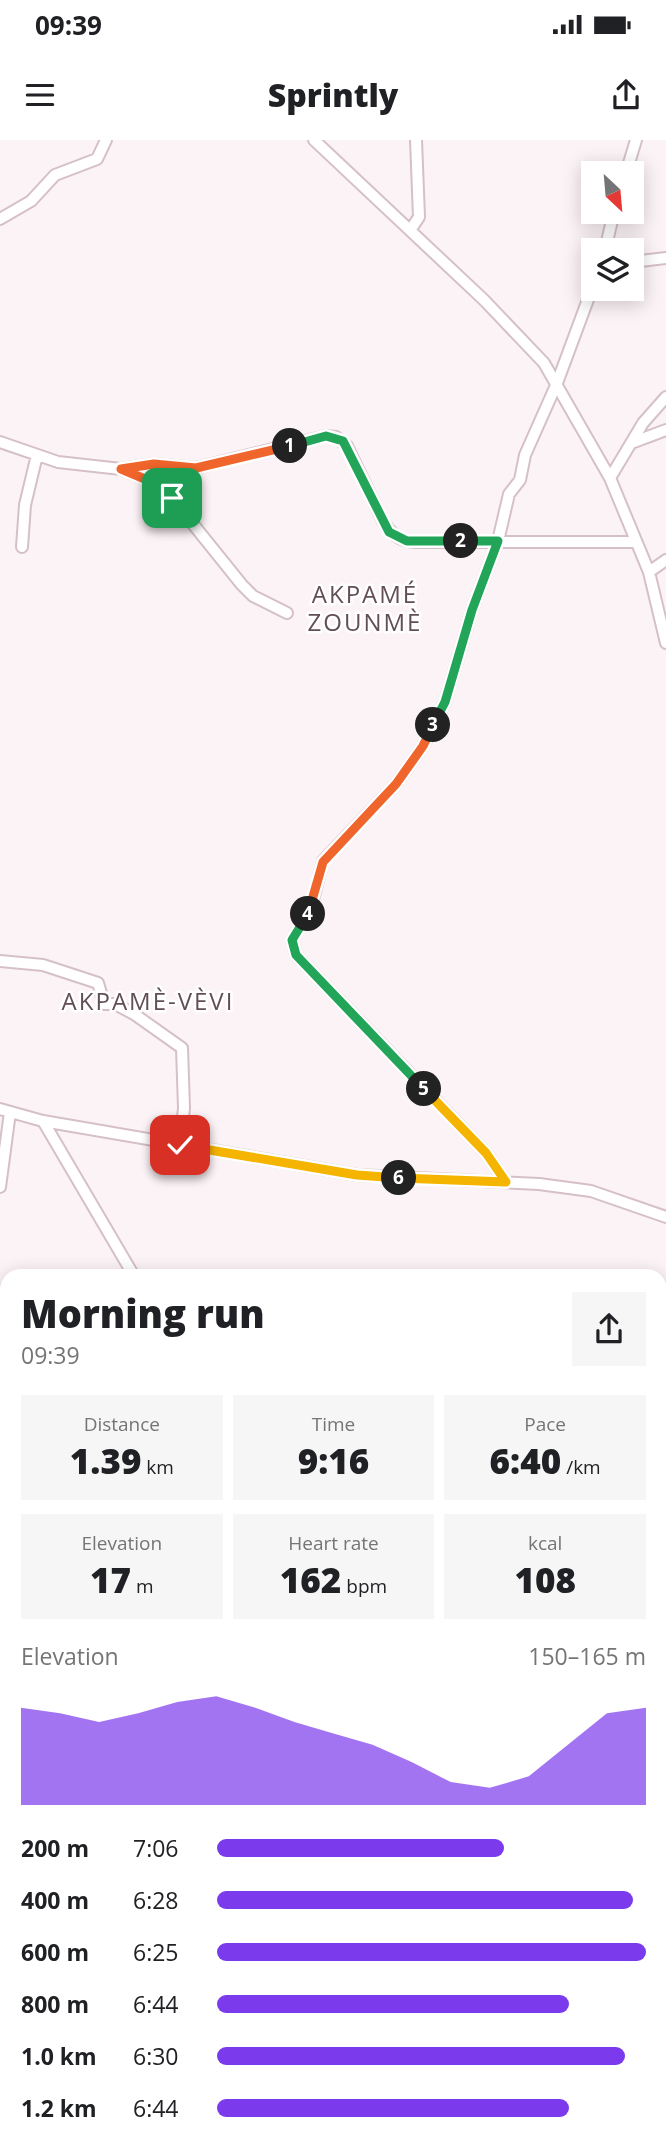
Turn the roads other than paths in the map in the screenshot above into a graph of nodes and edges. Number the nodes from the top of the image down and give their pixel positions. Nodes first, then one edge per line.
1 (106, 140) edge
2 (314, 140) edge
3 (416, 140) edge
4 (636, 140) edge
5 (630, 161) edge
6 (0, 219) edge
7 (411, 229) junction
8 (666, 258) edge
9 (644, 261) edge
10 (587, 301) edge
11 (557, 383) junction
12 (666, 397) edge
13 (666, 430) edge
14 (0, 442) edge
15 (634, 442) junction
16 (37, 454) junction
17 (121, 469) junction
18 (610, 478) junction
19 (498, 541) junction
20 (635, 542) junction
21 (22, 547) dead end
22 (666, 560) edge
23 (649, 572) junction
24 (287, 613) dead end
25 (666, 643) edge
26 (0, 961) edge
27 (5, 1111) edge
28 (43, 1121) junction
29 (180, 1145) junction
30 (506, 1182) junction
31 (0, 1187) edge
32 (666, 1217) edge
33 (130, 1269) edge

1 - 6 street
2 - 7 street
3 - 7 street
4 - 5 street
7 - 11 street
8 - 9 street
10 - 11 street
11 - 18 street
11 - 19 street
12 - 15 street
13 - 15 street
14 - 16 street
15 - 18 street
16 - 17 street
16 - 21 street
17 - 19 street
17 - 24 street
18 - 20 street
19 - 20 street
19 - 30 street
20 - 23 street
22 - 23 street
23 - 25 street
26 - 29 street
27 - 28 street
27 - 31 street
28 - 29 street
28 - 33 street
29 - 30 street
30 - 32 street

